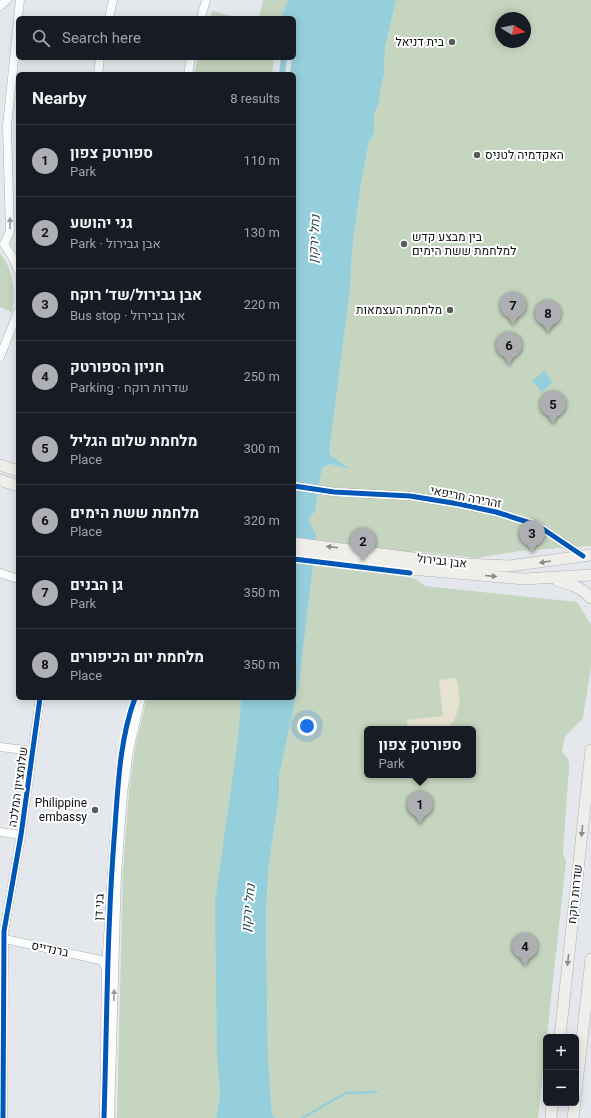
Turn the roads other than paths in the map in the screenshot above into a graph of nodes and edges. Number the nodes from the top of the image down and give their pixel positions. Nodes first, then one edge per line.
1 (7, 0) edge
2 (20, 0) edge
3 (113, 0) edge
4 (206, 0) edge
5 (0, 6) edge
6 (18, 16) edge
7 (109, 16) edge
8 (202, 16) edge
9 (16, 34) edge
10 (100, 60) edge
11 (191, 60) edge
12 (98, 72) edge
13 (188, 72) edge
14 (4, 126) edge
15 (2, 243) edge
16 (16, 258) edge
17 (16, 317) edge
18 (0, 357) edge
19 (0, 465) edge
20 (16, 470) edge
21 (0, 480) edge
22 (16, 485) edge
23 (296, 486) edge
24 (296, 542) edge
25 (296, 554) edge
26 (587, 555) edge
27 (411, 563) junction
28 (0, 573) edge
29 (591, 575) edge
30 (16, 578) edge
31 (546, 579) junction
32 (591, 598) edge
33 (40, 700) edge
34 (135, 700) edge
35 (141, 700) edge
36 (0, 747) edge
37 (591, 750) edge
38 (33, 751) junction
39 (0, 832) edge
40 (21, 835) junction
41 (2, 938) edge
42 (116, 944) junction
43 (103, 958) junction
44 (591, 959) edge
45 (2, 1033) edge
46 (560, 1034) edge
47 (578, 1070) edge
48 (2, 1105) edge
49 (552, 1106) edge
50 (575, 1106) edge
51 (4, 1118) edge
52 (104, 1118) edge
53 (110, 1118) edge
54 (551, 1118) edge
55 (573, 1118) edge

1 - 5 street
2 - 6 street
3 - 7 street
4 - 8 street
9 - 14 street
10 - 12 street
11 - 13 street
15 -> 14 street
15 - 16 street
17 - 18 street
19 - 20 main road
21 - 22 main road
23 - 26 street, זהרירה חריפאי
27 -> 24 main road, אבן גבירול
25 - 27 main road, אבן גבירול
26 -> 27 main road, אבן גבירול
27 -> 31 main road, אבן גבירול
28 - 30 street
29 - 31 main road, אבן גבירול
31 - 32 main road
33 - 38 street, שלומציון המלכה
34 - 43 street, בני דן
35 - 42 street, בני דן
36 - 38 street
37 -> 46 main road, שדרות רוקח
38 - 40 street, שלומציון המלכה
39 - 40 street
40 - 41 street, שלומציון המלכה
41 - 43 street, ברנדייס
41 - 45 street, שלומציון המלכה
42 - 43 street
53 -> 42 street, בני דן
43 - 52 street, בני דן
44 - 47 main road
45 - 48 street, שלומציון המלכה
48 - 51 street, שלומציון המלכה
49 - 54 main road
50 - 55 main road

